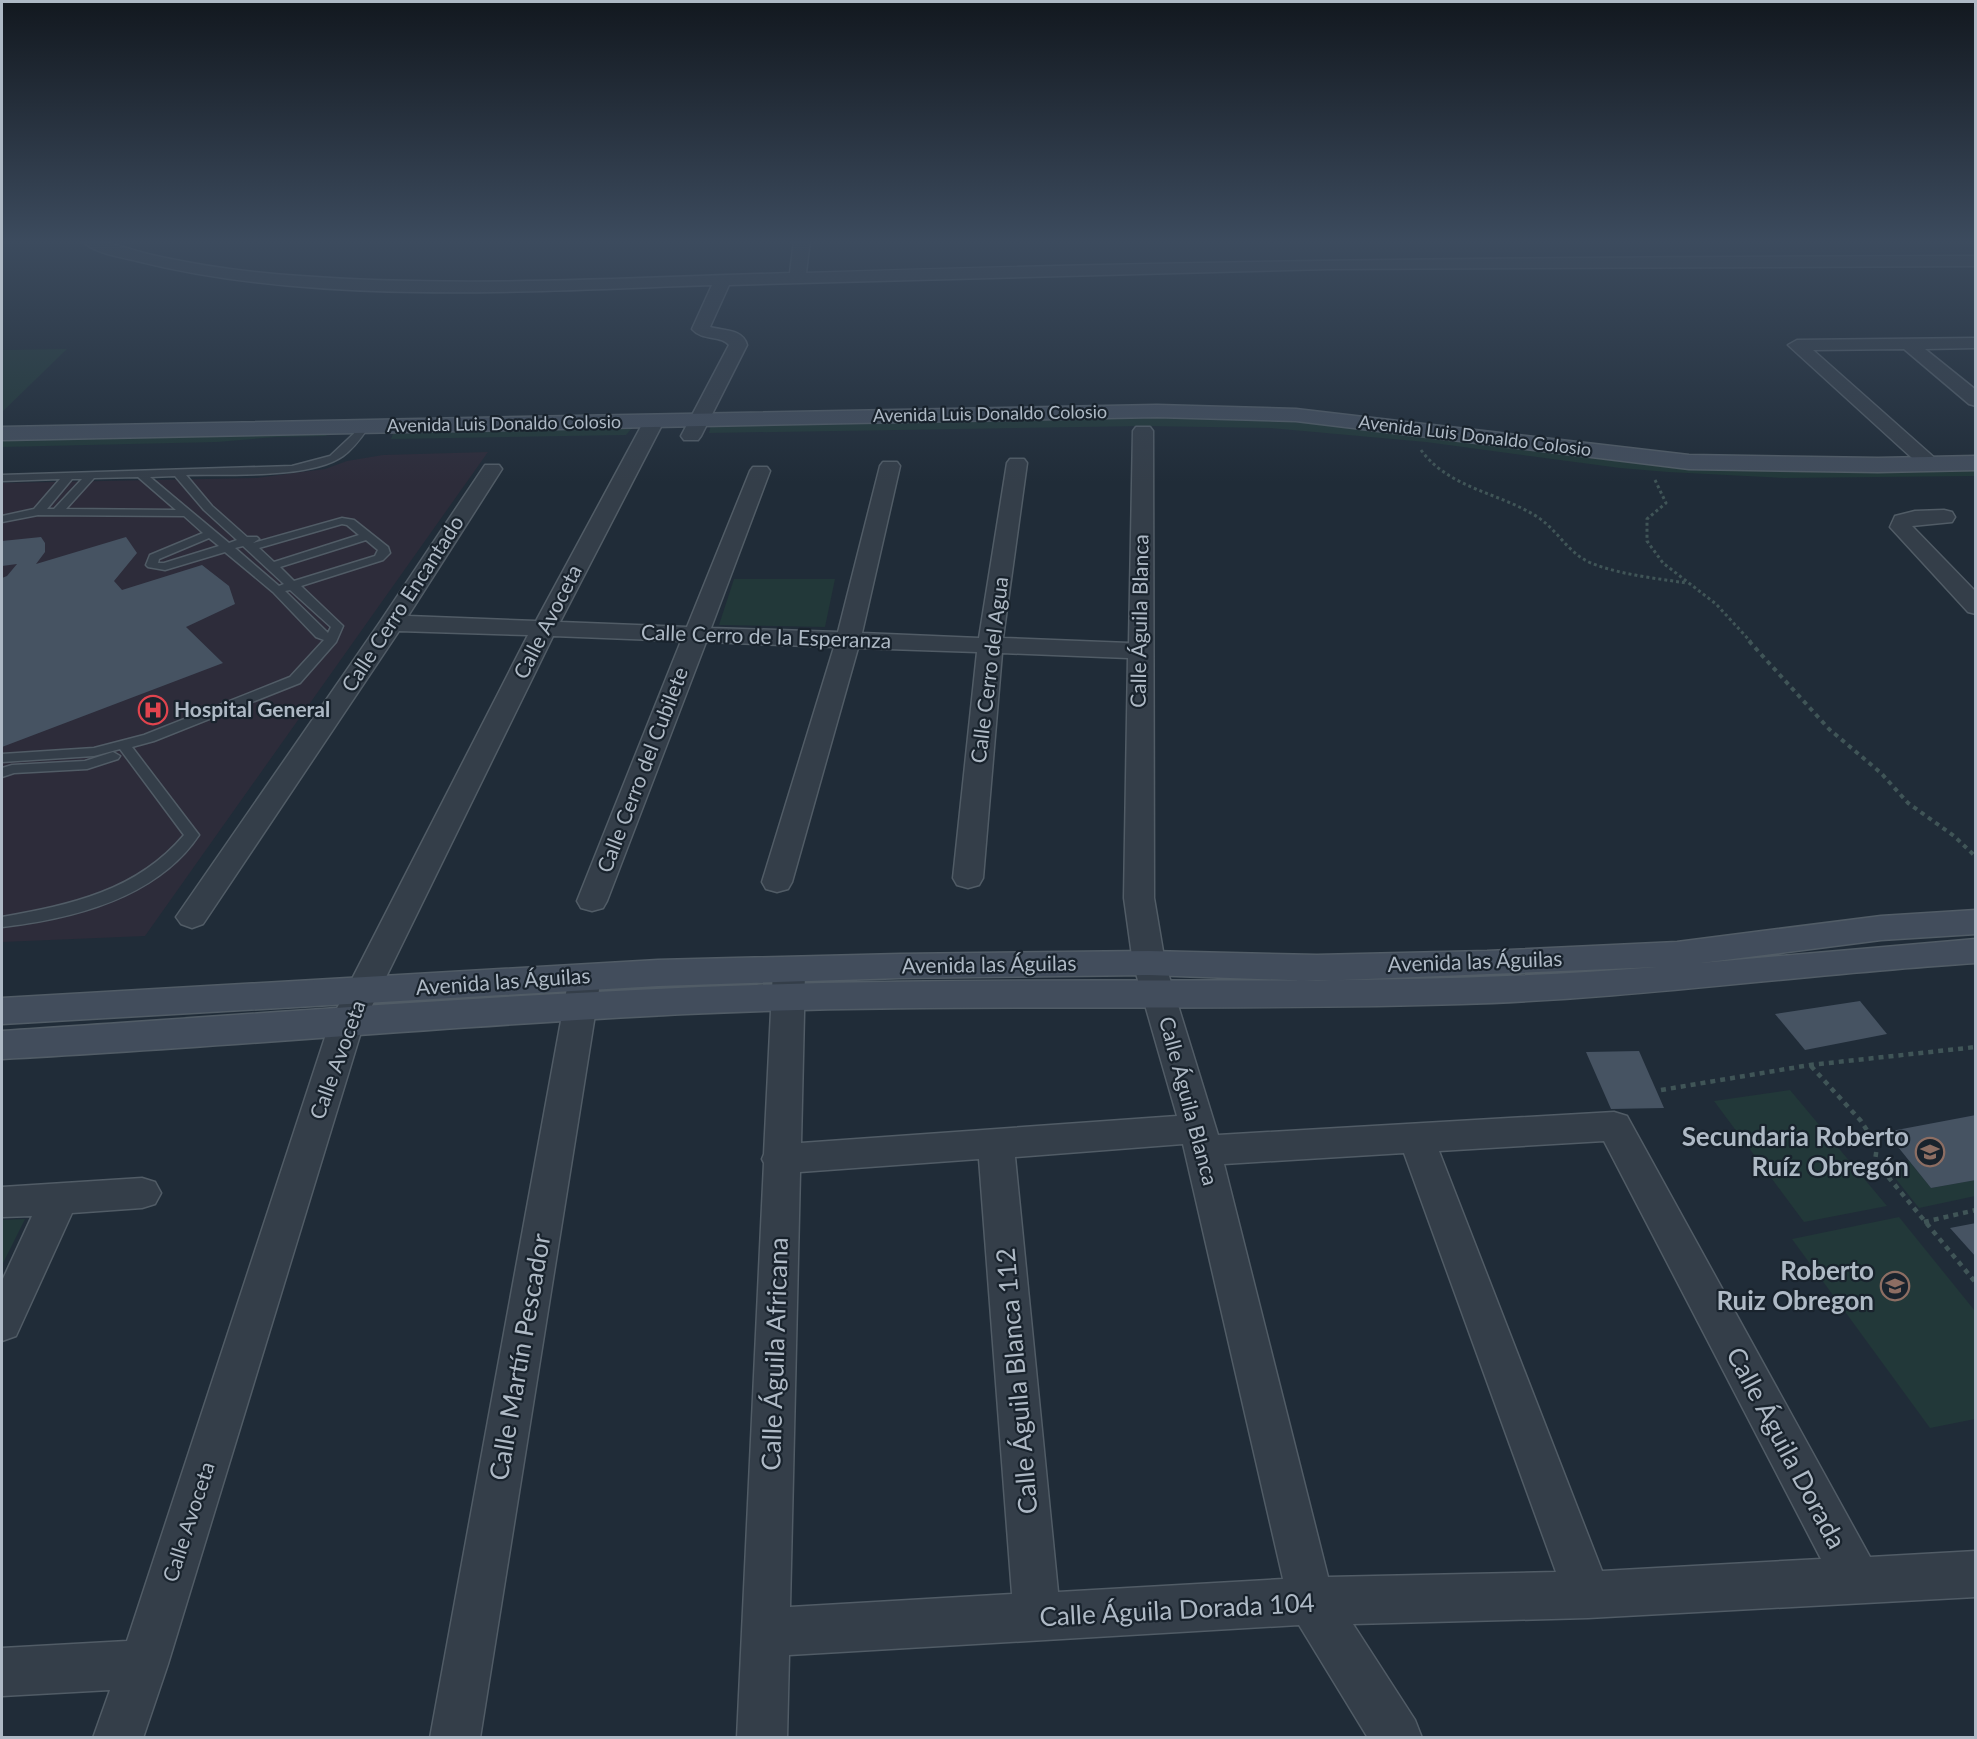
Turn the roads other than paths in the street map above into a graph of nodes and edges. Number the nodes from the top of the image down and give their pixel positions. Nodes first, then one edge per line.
1 (705, 321) edge
2 (1976, 343) edge
3 (1907, 344) junction
4 (1976, 400) edge
5 (694, 428) junction
6 (648, 429) junction
7 (1143, 431) junction
8 (2, 434) edge
9 (357, 436) junction
10 (2, 452) edge
11 (1017, 463) dead end
12 (1976, 463) edge
13 (1930, 464) junction
14 (890, 466) dead end
15 (492, 469) dead end
16 (759, 471) dead end
17 (179, 474) junction
18 (142, 475) junction
19 (90, 476) junction
20 (68, 477) junction
21 (2, 478) edge
22 (1976, 480) edge
23 (38, 512) junction
24 (57, 512) junction
25 (188, 513) junction
26 (336, 513) dead end
27 (1944, 517) dead end
28 (2, 519) edge
29 (210, 534) junction
30 (367, 536) junction
31 (248, 544) junction
32 (229, 547) junction
33 (272, 566) junction
34 (293, 585) junction
35 (277, 590) junction
36 (1976, 607) edge
37 (392, 623) junction
38 (545, 627) junction
39 (694, 635) junction
40 (332, 639) junction
41 (848, 640) junction
42 (990, 645) junction
43 (1139, 651) junction
44 (126, 747) junction
45 (2, 758) edge
46 (2, 773) edge
47 (968, 878) dead end
48 (777, 882) dead end
49 (592, 901) dead end
50 (192, 917) dead end
51 (2, 922) edge
52 (1976, 922) edge
53 (1976, 951) edge
54 (1761, 957) junction
55 (1154, 978) junction
56 (788, 983) junction
57 (582, 992) junction
58 (355, 1007) junction
59 (2, 1011) edge
60 (2, 1045) edge
61 (1201, 1140) junction
62 (1417, 1140) junction
63 (996, 1145) junction
64 (780, 1160) junction
65 (142, 1193) dead end
66 (59, 1199) junction
67 (2, 1202) edge
68 (2, 1323) edge
69 (1976, 1574) edge
70 (1857, 1580) junction
71 (1588, 1595) junction
72 (1311, 1601) junction
73 (1037, 1618) junction
74 (767, 1632) junction
75 (144, 1664) junction
76 (2, 1672) edge
77 (118, 1737) edge
78 (455, 1737) edge
79 (762, 1737) edge
80 (1397, 1737) edge

1 - 5 street
2 - 3 street
3 - 4 street
3 - 13 street
5 - 6 street, Avenida Luis Donaldo Colosio
5 - 7 street, Avenida Luis Donaldo Colosio
5 - 13 street, Avenida Luis Donaldo Colosio
6 - 9 street, Avenida Luis Donaldo Colosio
6 - 38 street, Calle Avoceta
7 - 22 street, Avenida Luis Donaldo Colosio
7 - 43 street, Calle Águila Blanca
8 - 9 street, Avenida Luis Donaldo Colosio
9 - 10 street, Avenida Luis Donaldo Colosio
9 - 17 lane
11 - 42 street, Calle Cerro del Agua
12 - 13 street, Avenida Luis Donaldo Colosio
14 - 41 street
15 - 37 street, Calle Cerro Encantado
16 - 39 street, Calle Cerro del Cubilete
17 - 18 lane
17 - 31 lane
18 - 19 lane
18 - 25 lane
19 - 20 lane
19 - 24 lane
20 - 21 lane
20 - 23 lane
23 - 24 lane
23 - 28 lane
24 - 25 lane
25 - 29 lane
26 - 31 lane
27 - 36 street
29 - 32 lane
29 - 32 lane
30 - 31 lane
30 - 33 lane
30 - 34 lane
31 - 32 lane
31 - 33 lane
32 - 35 lane
33 - 34 lane
34 - 35 lane
34 - 40 lane
35 - 40 lane
37 - 38 street, Calle Cerro de la Esperanza
37 - 50 street, Calle Cerro Encantado
38 - 39 street, Calle Cerro de la Esperanza
38 - 58 street, Calle Avoceta
39 - 41 street, Calle Cerro de la Esperanza
39 - 49 street, Calle Cerro del Cubilete
40 - 44 lane
41 - 42 street, Calle Cerro de la Esperanza
41 - 48 street
42 - 43 street, Calle Cerro de la Esperanza
42 - 47 street, Calle Cerro del Agua
43 - 55 street, Calle Águila Blanca
44 - 45 lane
44 - 46 lane
44 - 51 lane
52 - 54 street, Avenida las Águilas
53 - 54 street, Avenida las Águilas
54 - 55 street, Avenida las Águilas
55 - 56 street, Avenida las Águilas
55 - 61 street, Calle Águila Blanca
56 - 57 street, Avenida las Águilas
56 - 64 street, Calle Águila Africana
57 - 58 street, Avenida las Águilas
57 - 78 street, Calle Martín Pescador
58 - 59 street, Avenida las Águilas
58 - 60 street, Avenida las Águilas
58 - 75 street, Calle Avoceta
61 - 62 street
61 - 63 street
61 - 72 street, Calle Águila Blanca
62 - 70 street, Calle Águila Dorada
62 - 71 street
63 - 64 street
63 - 73 street, Calle Águila Blanca 112
64 - 74 street, Calle Águila Africana
65 - 66 street
66 - 67 street
66 - 68 street
69 - 70 street, Calle Águila Dorada 104
70 - 71 street, Calle Águila Dorada 104
71 - 72 street, Calle Águila Dorada 104
72 - 73 street, Calle Águila Dorada 104
72 - 80 street, Calle Águila Blanca
73 - 74 street, Calle Águila Dorada 104
74 - 79 street, Calle Águila Africana
75 - 76 street
75 - 77 street, Calle Avoceta

